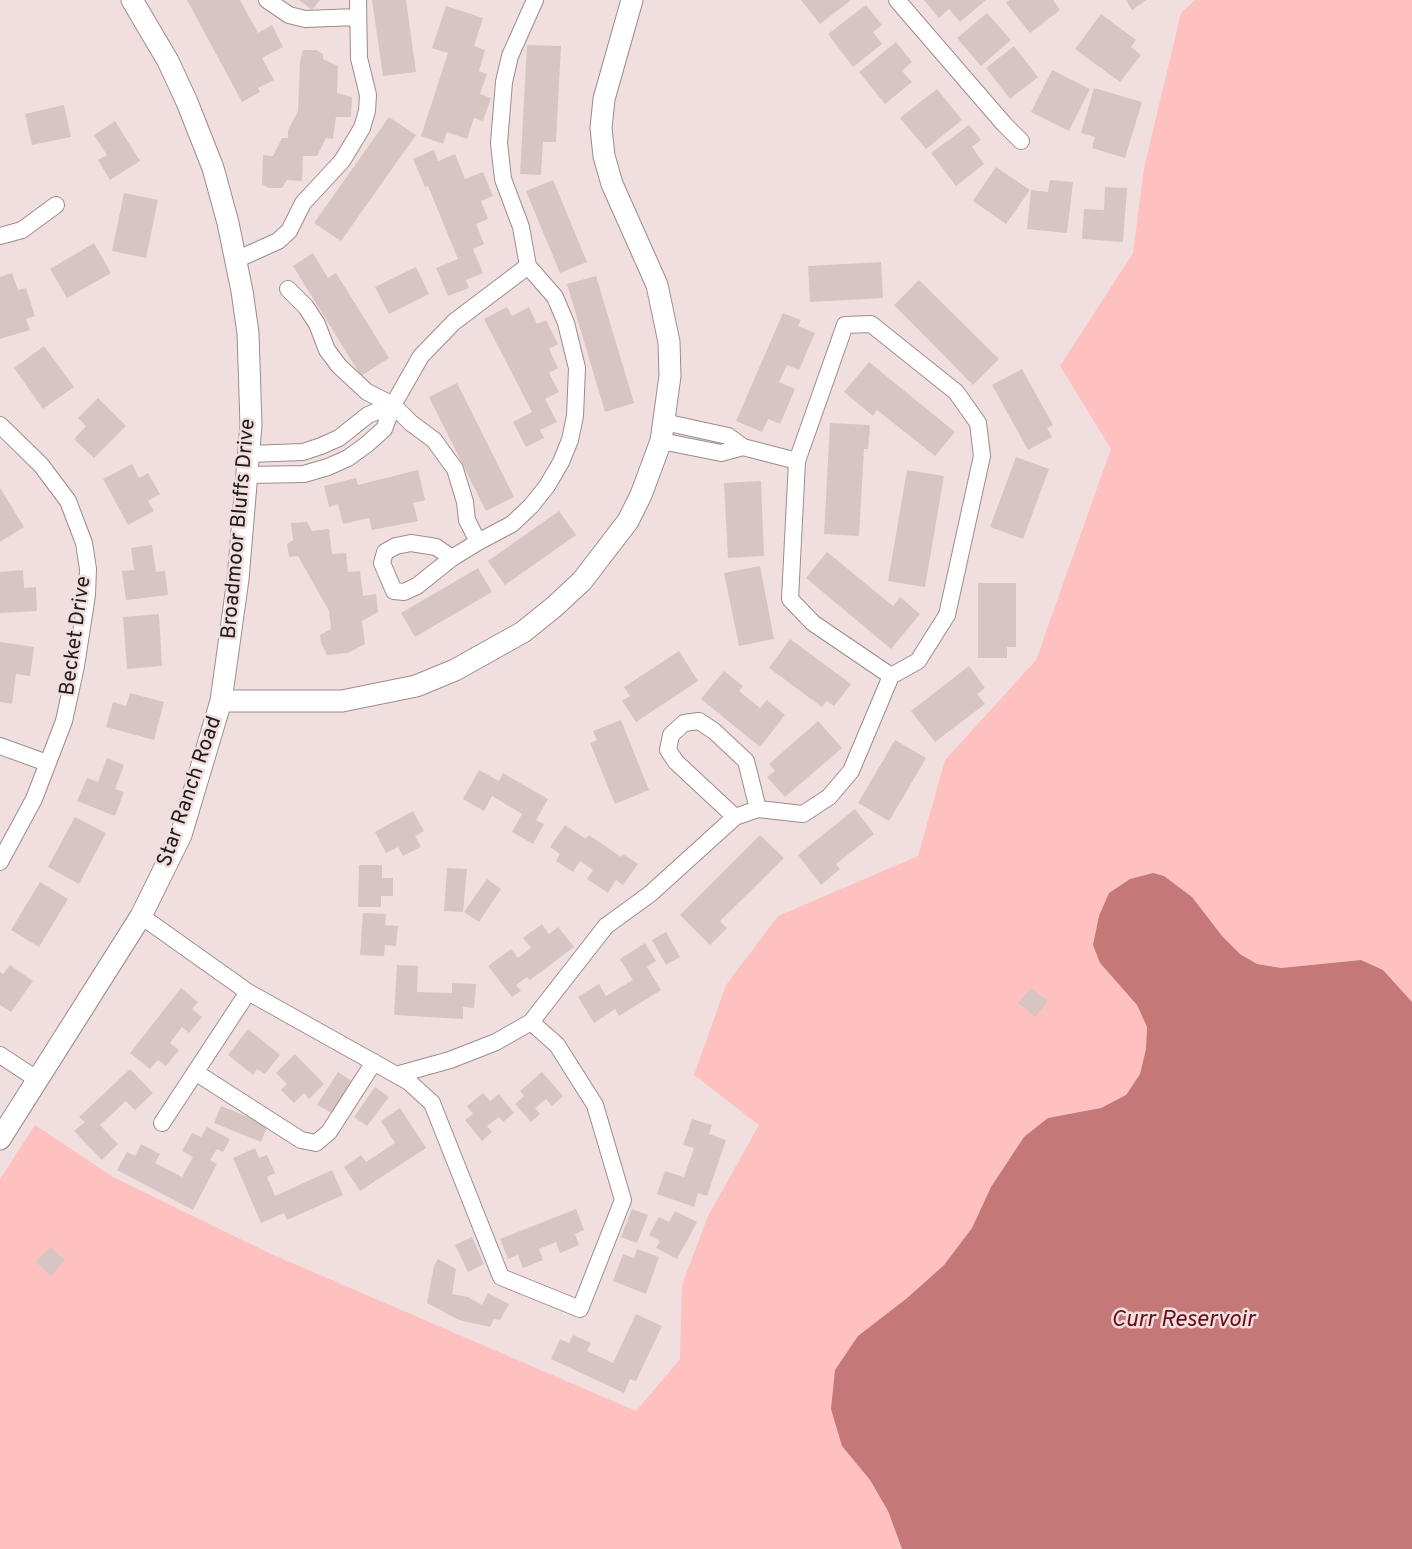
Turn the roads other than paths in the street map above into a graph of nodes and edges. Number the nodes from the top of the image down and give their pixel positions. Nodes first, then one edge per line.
1 (132, 0) edge
2 (267, 0) edge
3 (535, 0) edge
4 (632, 0) edge
5 (897, 0) edge
6 (357, 8) edge
7 (1021, 141) dead end
8 (56, 205) dead end
9 (0, 236) edge
10 (236, 260) junction
11 (528, 266) junction
12 (288, 289) dead end
13 (393, 405) junction
14 (0, 425) edge
15 (662, 432) junction
16 (797, 461) junction
17 (249, 464) junction
18 (478, 542) junction
19 (452, 558) dead end
20 (891, 676) junction
21 (221, 701) junction
22 (0, 746) edge
23 (47, 763) junction
24 (758, 809) junction
25 (735, 817) junction
26 (0, 862) edge
27 (141, 916) junction
28 (248, 992) junction
29 (531, 1022) junction
30 (0, 1055) edge
31 (374, 1062) junction
32 (195, 1072) junction
33 (396, 1075) junction
34 (38, 1080) junction
35 (162, 1123) dead end
36 (0, 1139) edge

1 - 10 street, Broadmoor Bluffs Drive
2 - 6 street
3 - 11 street
4 - 15 street, Star Ranch Road
5 - 7 street
6 - 10 street
8 - 9 street
10 - 17 street, Broadmoor Bluffs Drive
11 - 13 street
11 - 18 street
12 - 13 street
13 - 17 street
13 - 18 street
14 - 23 street, Becket Drive
15 - 16 street
15 - 21 street, Star Ranch Road
16 - 20 street
16 - 20 street
17 - 21 street, Broadmoor Bluffs Drive
18 - 19 street
20 - 24 street
21 - 27 street, Star Ranch Road
22 - 23 street
23 - 26 street, Becket Drive
24 - 25 street
24 - 25 street
25 - 29 street
27 - 28 street
27 - 34 street, Star Ranch Road
28 - 31 street
28 - 32 street
29 - 33 street
29 - 33 street
30 - 34 street
31 - 32 street
31 - 33 street
32 - 35 street
34 - 36 street, Star Ranch Road

